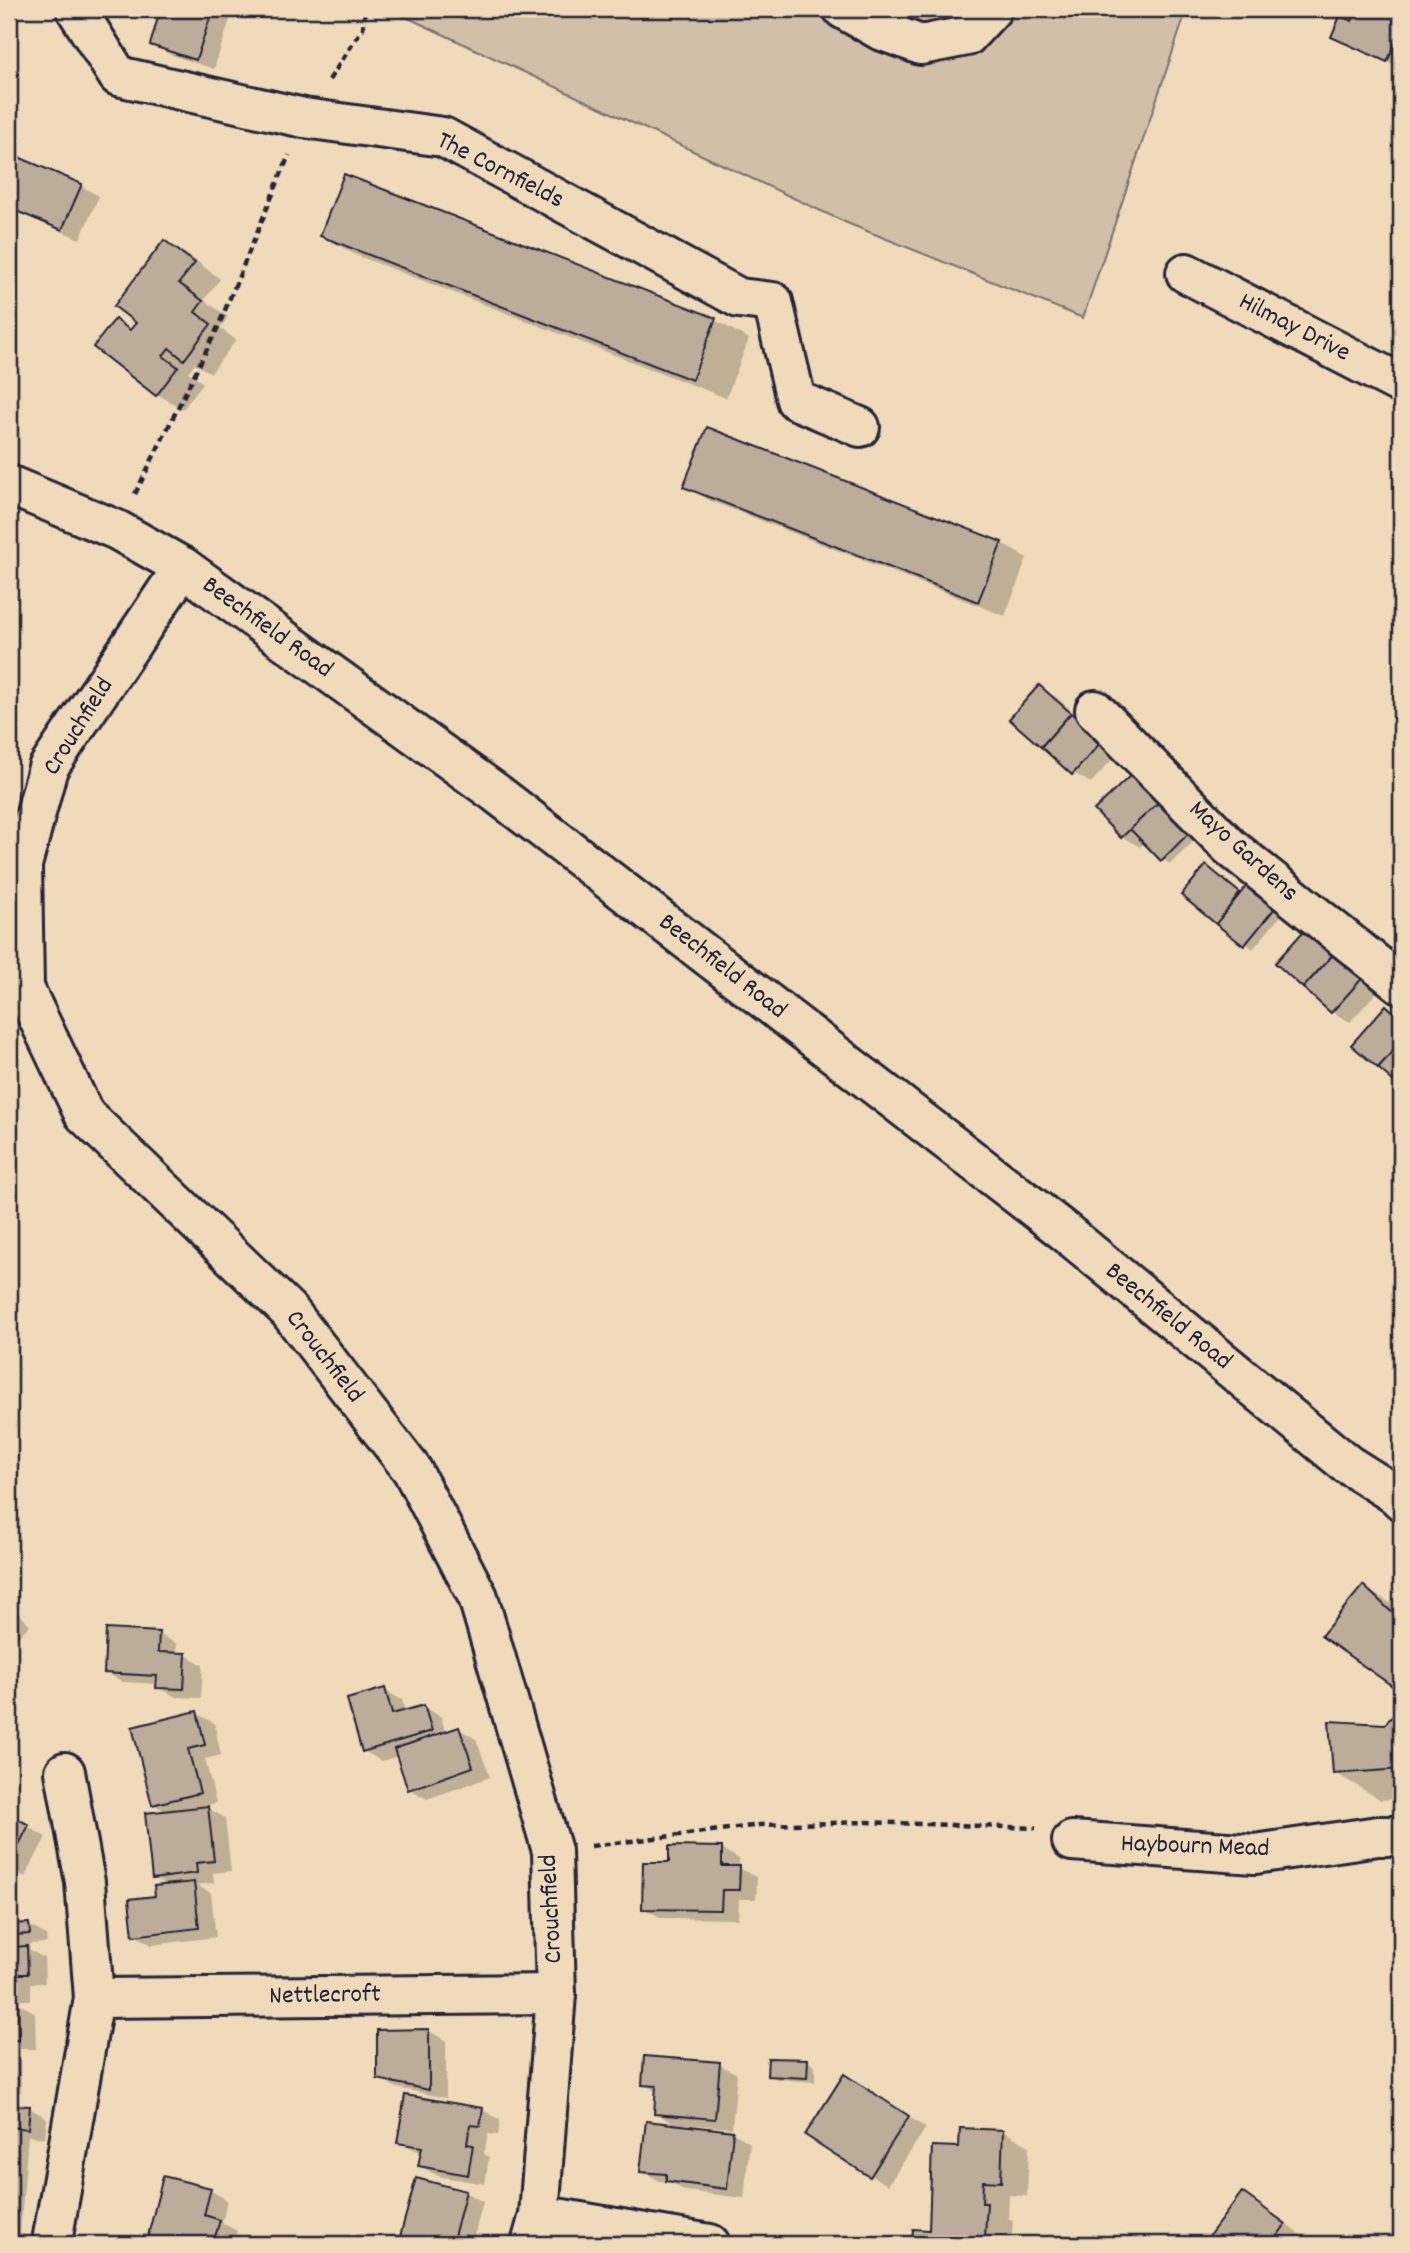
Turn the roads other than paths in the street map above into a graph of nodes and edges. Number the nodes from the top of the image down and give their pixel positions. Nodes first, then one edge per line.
1 (76, 9) edge
2 (844, 9) edge
3 (992, 9) edge
4 (1186, 273) dead end
5 (1401, 384) edge
6 (860, 427) dead end
7 (9, 485) edge
8 (183, 568) junction
9 (1095, 709) dead end
10 (1401, 985) edge
11 (1400, 1495) edge
12 (65, 1772) dead end
13 (1401, 1836) edge
14 (1072, 1841) road end
15 (556, 1994) junction
16 (94, 1998) junction
17 (535, 2229) edge
18 (53, 2236) dead end
19 (710, 2244) edge

1 - 6 street, The Cornfields
2 - 3 street
4 - 5 street, Hilmay Drive
7 - 8 street, Beechfield Road
8 - 11 street, Beechfield Road
8 - 15 street, Crouchfield
9 - 10 street, Mayo Gardens
12 - 16 street
13 - 14 street, Haybourn Mead
15 - 16 street, Nettlecroft
15 - 17 street, Crouchfield
16 - 18 street
17 - 19 street

